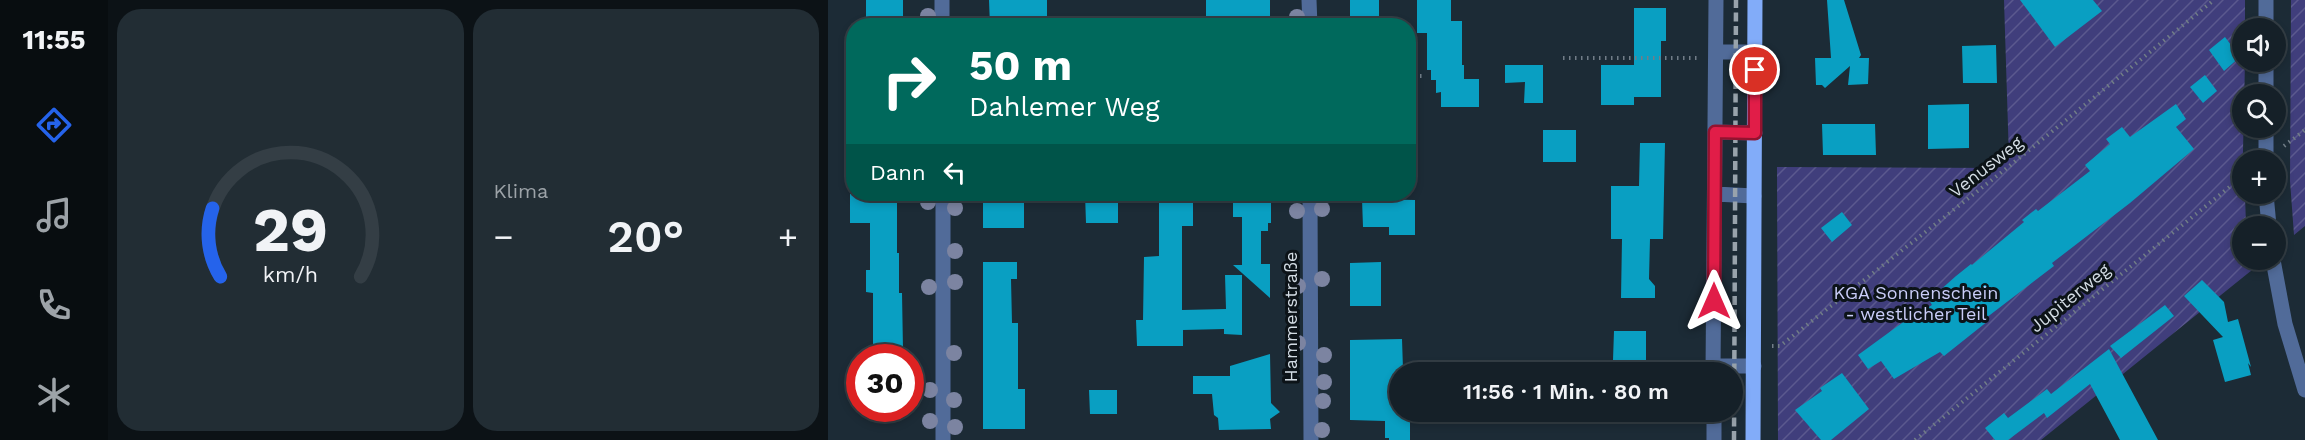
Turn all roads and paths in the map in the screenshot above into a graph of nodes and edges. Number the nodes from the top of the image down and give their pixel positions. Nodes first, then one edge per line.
1 (942, 0) edge
2 (1309, 0) edge
3 (1716, 0) edge
4 (1755, 0) edge
5 (2214, 0) edge
6 (2266, 0) edge
7 (942, 18) edge
8 (1310, 18) edge
9 (2266, 18) edge
10 (1755, 52) junction
11 (1716, 55) junction
12 (1563, 58) dead end
13 (1416, 76) edge
14 (1426, 76) dead end
15 (2305, 130) edge
16 (1715, 132) junction
17 (1755, 133) junction
18 (2284, 146) dead end
19 (2232, 185) edge
20 (1715, 194) junction
21 (1754, 196) junction
22 (943, 201) edge
23 (1310, 201) edge
24 (2275, 270) edge
25 (1770, 346) dead end
26 (1713, 362) edge
27 (1754, 366) junction
28 (1743, 367) edge
29 (2305, 390) edge
30 (1714, 422) edge
31 (943, 440) edge
32 (1311, 440) edge
33 (1714, 440) edge
34 (1753, 440) edge
35 (1915, 440) edge

1 - 7 street
2 - 8 street
3 - 11 street
4 - 10 main road
5 - 25 path, Venusweg
6 - 9 street
10 - 11 street
10 - 17 main road
11 - 12 path
11 - 16 street
13 - 14 path
15 - 18 path
16 - 17 street
16 - 20 street
17 - 21 main road
19 - 35 path, Jupiterweg
20 - 21 street
20 - 26 street
21 - 27 main road
22 - 31 street
23 - 32 street, Hammerstraße
24 - 29 street
27 - 28 street
27 - 34 main road
30 - 33 street

